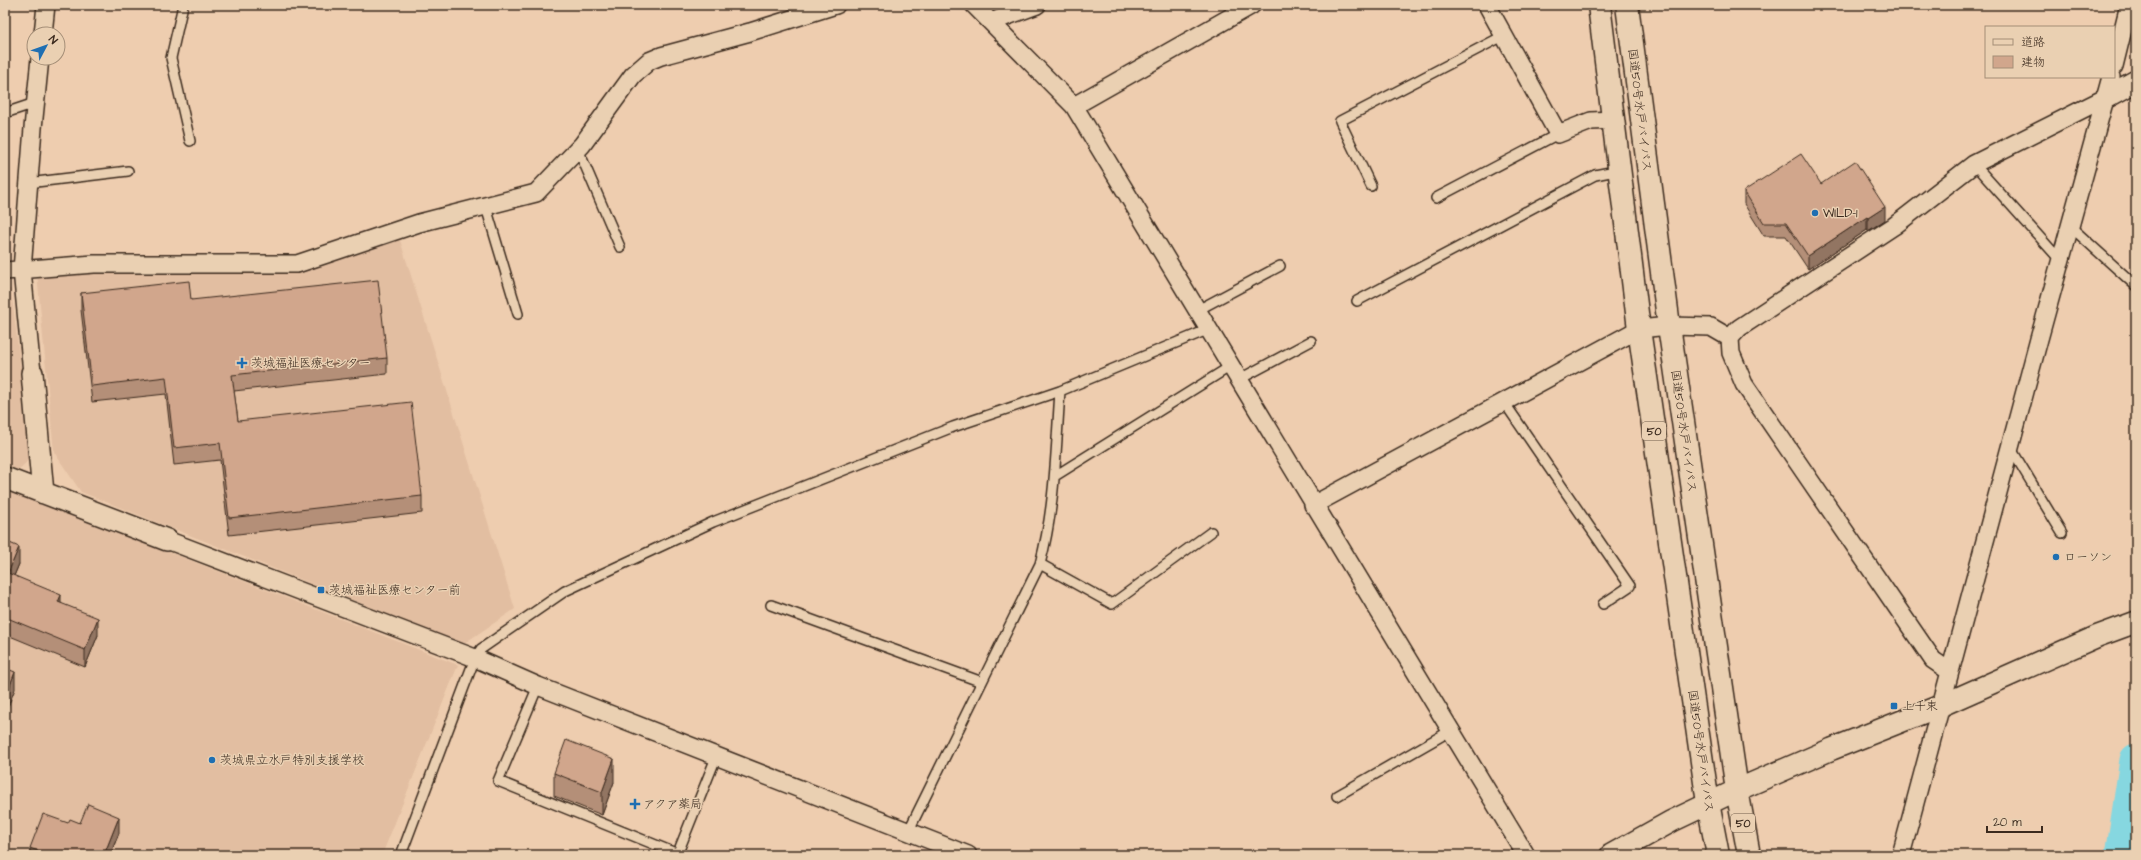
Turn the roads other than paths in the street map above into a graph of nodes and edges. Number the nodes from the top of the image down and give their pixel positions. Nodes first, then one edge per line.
1 (46, 5) edge
2 (183, 5) edge
3 (836, 5) edge
4 (974, 5) edge
5 (1037, 5) edge
6 (1252, 5) edge
7 (1487, 5) edge
8 (1599, 5) edge
9 (2129, 5) edge
10 (1628, 6) edge
11 (991, 22) junction
12 (44, 26) edge
13 (1503, 36) junction
14 (2115, 62) edge
15 (39, 66) edge
16 (2112, 78) edge
17 (2136, 81) edge
18 (2107, 97) junction
19 (35, 103) junction
20 (1074, 106) junction
21 (5, 114) edge
22 (1614, 120) junction
23 (1558, 134) junction
24 (190, 141) dead end
25 (578, 149) junction
26 (1974, 164) junction
27 (1620, 170) junction
28 (128, 171) dead end
29 (28, 183) junction
30 (1371, 186) dead end
31 (1436, 198) dead end
32 (486, 207) junction
33 (2071, 227) junction
34 (620, 247) dead end
35 (2061, 262) junction
36 (1280, 266) dead end
37 (22, 270) junction
38 (5, 271) edge
39 (2136, 286) edge
40 (1357, 301) dead end
41 (1196, 312) junction
42 (518, 314) dead end
43 (1669, 326) junction
44 (1639, 329) junction
45 (1207, 330) junction
46 (1730, 338) junction
47 (1311, 341) dead end
48 (32, 373) joint
49 (1234, 373) junction
50 (1060, 391) junction
51 (1504, 402) junction
52 (2010, 447) junction
53 (1055, 476) junction
54 (5, 478) edge
55 (43, 493) junction
56 (1313, 505) junction
57 (1211, 532) dead end
58 (2062, 532) dead end
59 (167, 540) joint
60 (1040, 564) junction
61 (1603, 604) dead end
62 (770, 605) dead end
63 (2136, 622) edge
64 (475, 658) junction
65 (1949, 671) junction
66 (982, 682) junction
67 (538, 686) junction
68 (1940, 706) junction
69 (1450, 731) junction
70 (717, 755) junction
71 (1737, 790) junction
72 (1337, 796) dead end
73 (1708, 803) junction
74 (909, 830) junction
75 (959, 853) edge
76 (401, 855) edge
77 (678, 855) edge
78 (1526, 855) edge
79 (1611, 855) edge
80 (1718, 855) edge
81 (1749, 855) edge
82 (1901, 855) edge

1 - 12 street
2 - 24 lane
3 - 25 street
4 - 11 street
5 - 11 street
6 - 20 street
7 - 13 street
8 - 22 highway, 国道50号水戸バイパス / 50
9 - 14 street
10 - 43 highway, 国道50号水戸バイパス / 50
11 - 20 street
13 - 23 street
13 - 30 lane
15 - 19 street
16 - 18 street
17 - 18 street
18 - 26 street
18 - 33 street
19 - 21 lane
19 - 29 street
20 - 41 street
22 - 23 street
22 - 27 highway, 国道50号水戸バイパス / 50
23 - 31 lane
25 - 32 street
25 - 34 lane
26 - 35 lane
26 - 46 street
27 - 40 lane
27 - 44 highway, 国道50号水戸バイパス / 50
28 - 29 lane
29 - 37 street
32 - 37 street
32 - 42 lane
33 - 35 street
33 - 39 lane
35 - 52 street
36 - 41 lane
37 - 38 street
37 - 48 street
41 - 45 street
43 - 44 street
43 - 46 street
43 - 71 highway, 国道50号水戸バイパス / 50
44 - 51 street
44 - 73 highway, 国道50号水戸バイパス / 50
45 - 49 street
45 - 50 lane
46 - 65 street
47 - 49 lane
48 - 55 street
49 - 53 lane
49 - 56 street
50 - 53 lane
50 - 64 lane
51 - 56 street
51 - 61 lane
52 - 58 lane
52 - 65 street
53 - 60 lane
54 - 55 street
55 - 59 street
56 - 69 street
57 - 60 lane
59 - 64 street
60 - 66 lane
62 - 66 lane
63 - 68 street
64 - 67 street
64 - 76 lane
65 - 68 street
66 - 74 lane
67 - 70 street
67 - 77 lane
68 - 71 street
68 - 82 street
69 - 72 lane
69 - 78 street
70 - 74 street
70 - 77 lane
71 - 73 street
71 - 81 highway, 国道50号水戸バイパス / 50
73 - 79 street
73 - 80 highway, 国道50号水戸バイパス / 50
74 - 75 street

